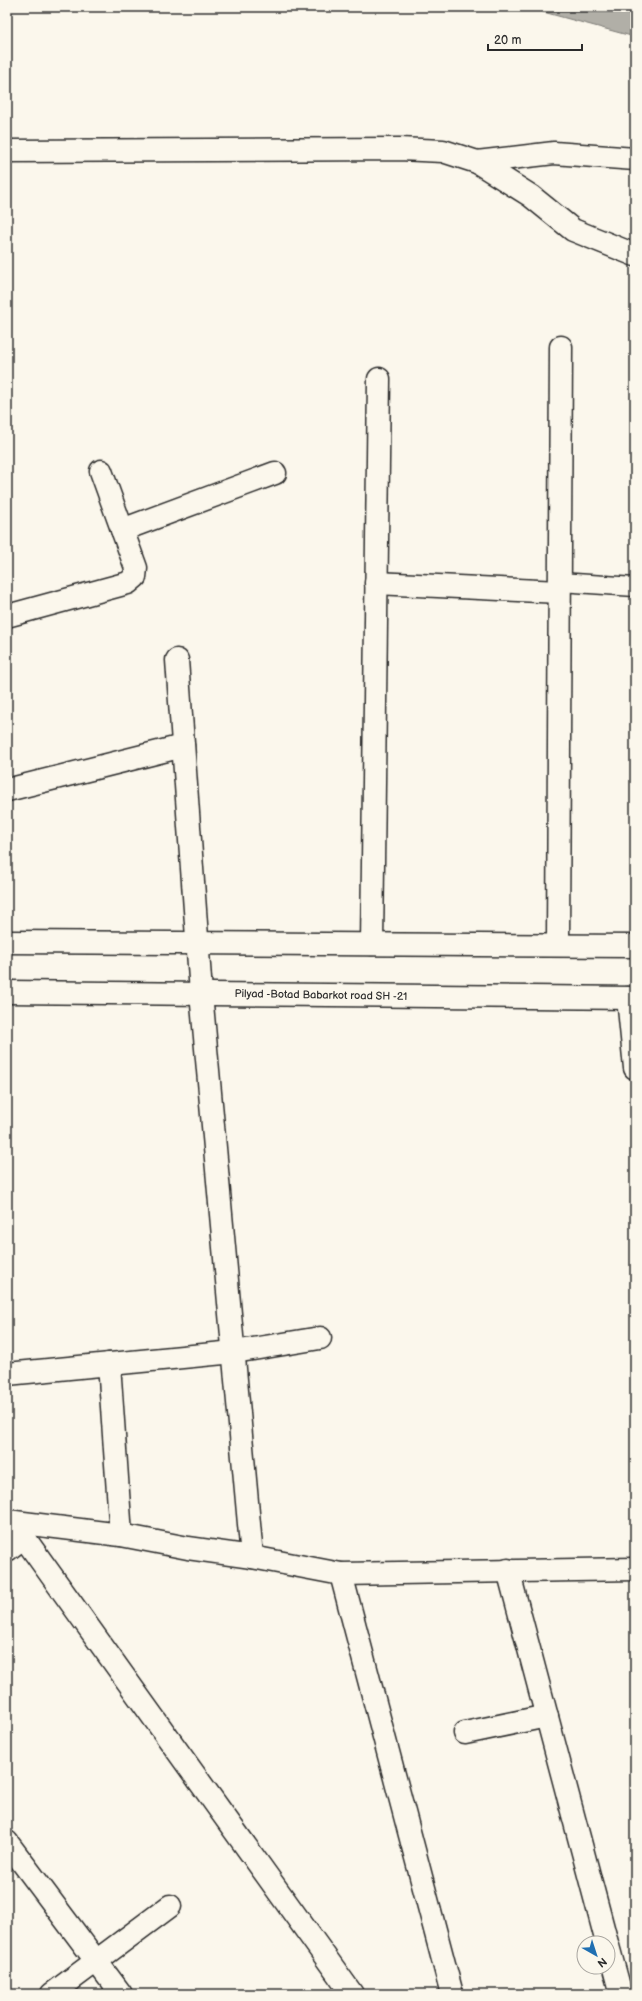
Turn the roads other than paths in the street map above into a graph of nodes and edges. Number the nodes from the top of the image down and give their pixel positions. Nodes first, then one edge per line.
1 (7, 151) edge
2 (635, 159) edge
3 (477, 162) junction
4 (635, 255) edge
5 (561, 347) dead end
6 (379, 379) dead end
7 (101, 470) dead end
8 (275, 473) dead end
9 (122, 530) junction
10 (376, 583) junction
11 (560, 587) junction
12 (635, 587) edge
13 (7, 616) edge
14 (177, 660) dead end
15 (183, 746) junction
16 (7, 790) edge
17 (7, 942) edge
18 (198, 943) junction
19 (372, 944) junction
20 (558, 945) junction
21 (635, 946) edge
22 (7, 992) edge
23 (201, 993) junction
24 (631, 998) edge
25 (635, 1068) edge
26 (320, 1338) dead end
27 (234, 1352) junction
28 (109, 1364) junction
29 (7, 1374) edge
30 (13, 1532) edge
31 (121, 1535) junction
32 (252, 1557) junction
33 (635, 1569) edge
34 (508, 1570) junction
35 (341, 1574) junction
36 (547, 1716) junction
37 (465, 1733) dead end
38 (7, 1842) edge
39 (170, 1906) dead end
40 (606, 1935) edge
41 (96, 1961) junction
42 (616, 1975) edge
43 (52, 1994) edge
44 (121, 1994) edge
45 (352, 1994) edge
46 (452, 1994) edge
47 (621, 1994) edge

1 - 3 street
2 - 3 street
3 - 4 street
5 - 11 street
6 - 10 street
7 - 9 street
8 - 9 street
9 - 13 street
10 - 11 street
10 - 19 street
11 - 12 lane
11 - 20 street
14 - 15 street
15 - 16 street
15 - 18 street
17 - 18 street
18 - 19 street
18 - 23 street
19 - 20 street
20 - 21 street
22 - 23 street, Pilyad -Botad Babarkot road SH -21
23 - 24 street, Pilyad -Botad Babarkot road SH -21
23 - 27 street
24 - 25 street
26 - 27 street
27 - 28 street
27 - 32 street
28 - 29 street
28 - 31 street
30 - 31 street
30 - 45 street
31 - 32 street
32 - 35 street
33 - 34 street
34 - 35 street
34 - 36 street
35 - 46 street
36 - 37 street
36 - 40 street
38 - 41 street
39 - 41 street
41 - 43 street
41 - 44 street
42 - 47 street

